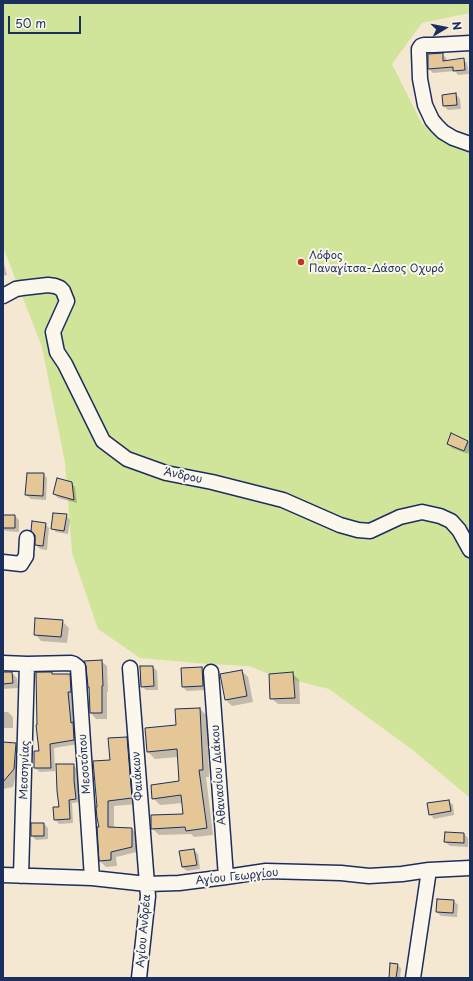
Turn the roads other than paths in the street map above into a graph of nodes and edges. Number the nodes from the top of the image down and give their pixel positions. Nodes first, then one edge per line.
1 (470, 44) edge
2 (470, 144) edge
3 (3, 296) edge
4 (27, 538) dead end
5 (470, 550) edge
6 (3, 562) edge
7 (3, 663) edge
8 (27, 664) junction
9 (130, 668) dead end
10 (212, 672) dead end
11 (470, 868) edge
12 (429, 870) junction
13 (3, 876) edge
14 (21, 876) junction
15 (226, 877) junction
16 (92, 878) junction
17 (147, 884) junction
18 (139, 978) edge
19 (413, 978) edge

1 - 2 street
3 - 5 street, Άνδρου
4 - 6 street
7 - 8 street
8 - 14 street, Μεσσηνίας
8 - 16 street, Μεσοτόπου
9 - 17 street, Φαιάκων
10 - 15 street, Αθανασίου Διάκου
11 - 12 street, Αγίου Γεωργίου
12 - 15 street, Αγίου Γεωργίου
12 - 19 street
13 - 14 street, Αγίου Γεωργίου
14 - 16 street, Αγίου Γεωργίου
15 - 17 street, Αγίου Γεωργίου
16 - 17 street, Αγίου Γεωργίου
17 - 18 street, Αγίου Ανδρέα

